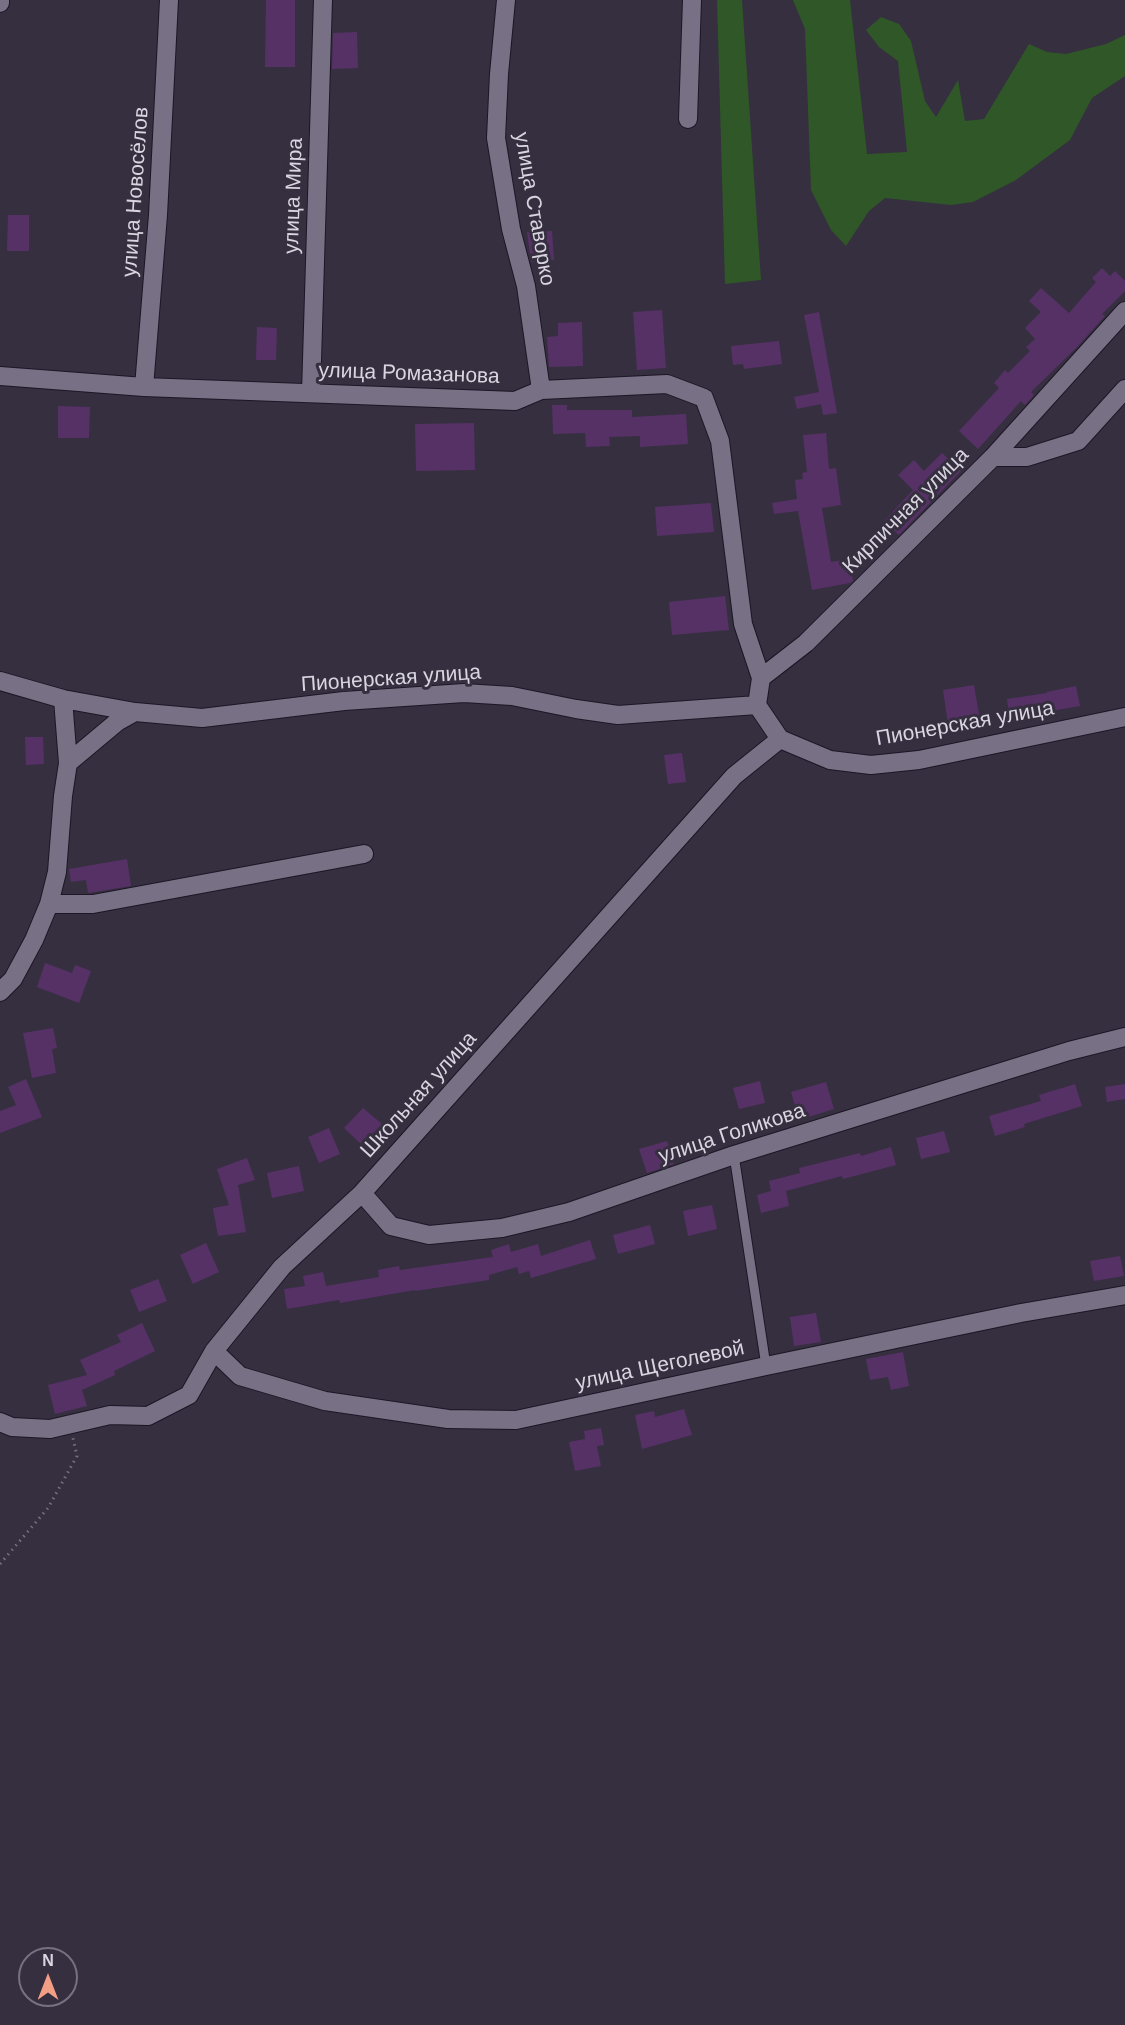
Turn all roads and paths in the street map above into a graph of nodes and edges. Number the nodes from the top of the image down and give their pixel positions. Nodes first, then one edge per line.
1 (169, 0) edge
2 (323, 0) edge
3 (506, 0) edge
4 (692, 0) edge
5 (688, 119) dead end
6 (1125, 311) edge
7 (0, 376) edge
8 (144, 387) junction
9 (1125, 389) edge
10 (541, 390) junction
11 (311, 393) junction
12 (993, 457) junction
13 (761, 678) junction
14 (0, 681) edge
15 (63, 699) junction
16 (757, 705) junction
17 (135, 712) junction
18 (1125, 717) edge
19 (780, 739) junction
20 (68, 763) junction
21 (364, 854) dead end
22 (49, 904) junction
23 (0, 992) edge
24 (1125, 1037) edge
25 (734, 1155) junction
26 (362, 1193) junction
27 (1125, 1295) edge
28 (214, 1351) junction
29 (766, 1365) junction
30 (0, 1422) edge
31 (70, 1424) junction
32 (0, 1564) edge

1 - 8 street, улица Новосёлов
2 - 11 street, улица Мира
3 - 10 street, улица Ставорко
4 - 5 street
6 - 12 street
7 - 8 street, улица Ромазанова
8 - 11 street, улица Ромазанова
9 - 12 street, Кирпичная улица
10 - 11 street, улица Ромазанова
10 - 13 street, улица Ромазанова
12 - 13 street, Кирпичная улица
13 - 16 street
14 - 15 street, Пионерская улица
15 - 17 street, Пионерская улица
15 - 20 street
16 - 17 street, Пионерская улица
16 - 19 street
17 - 20 street
18 - 19 street, Пионерская улица
19 - 26 street, Школьная улица
20 - 22 street
21 - 22 street
22 - 23 street
24 - 25 street, улица Голикова
25 - 26 street, улица Голикова
25 - 29 lane
26 - 28 street, Школьная улица
27 - 29 street, улица Щеголевой
28 - 29 street, улица Щеголевой
28 - 31 street, Школьная улица
30 - 31 street, Школьная улица
31 - 32 path

